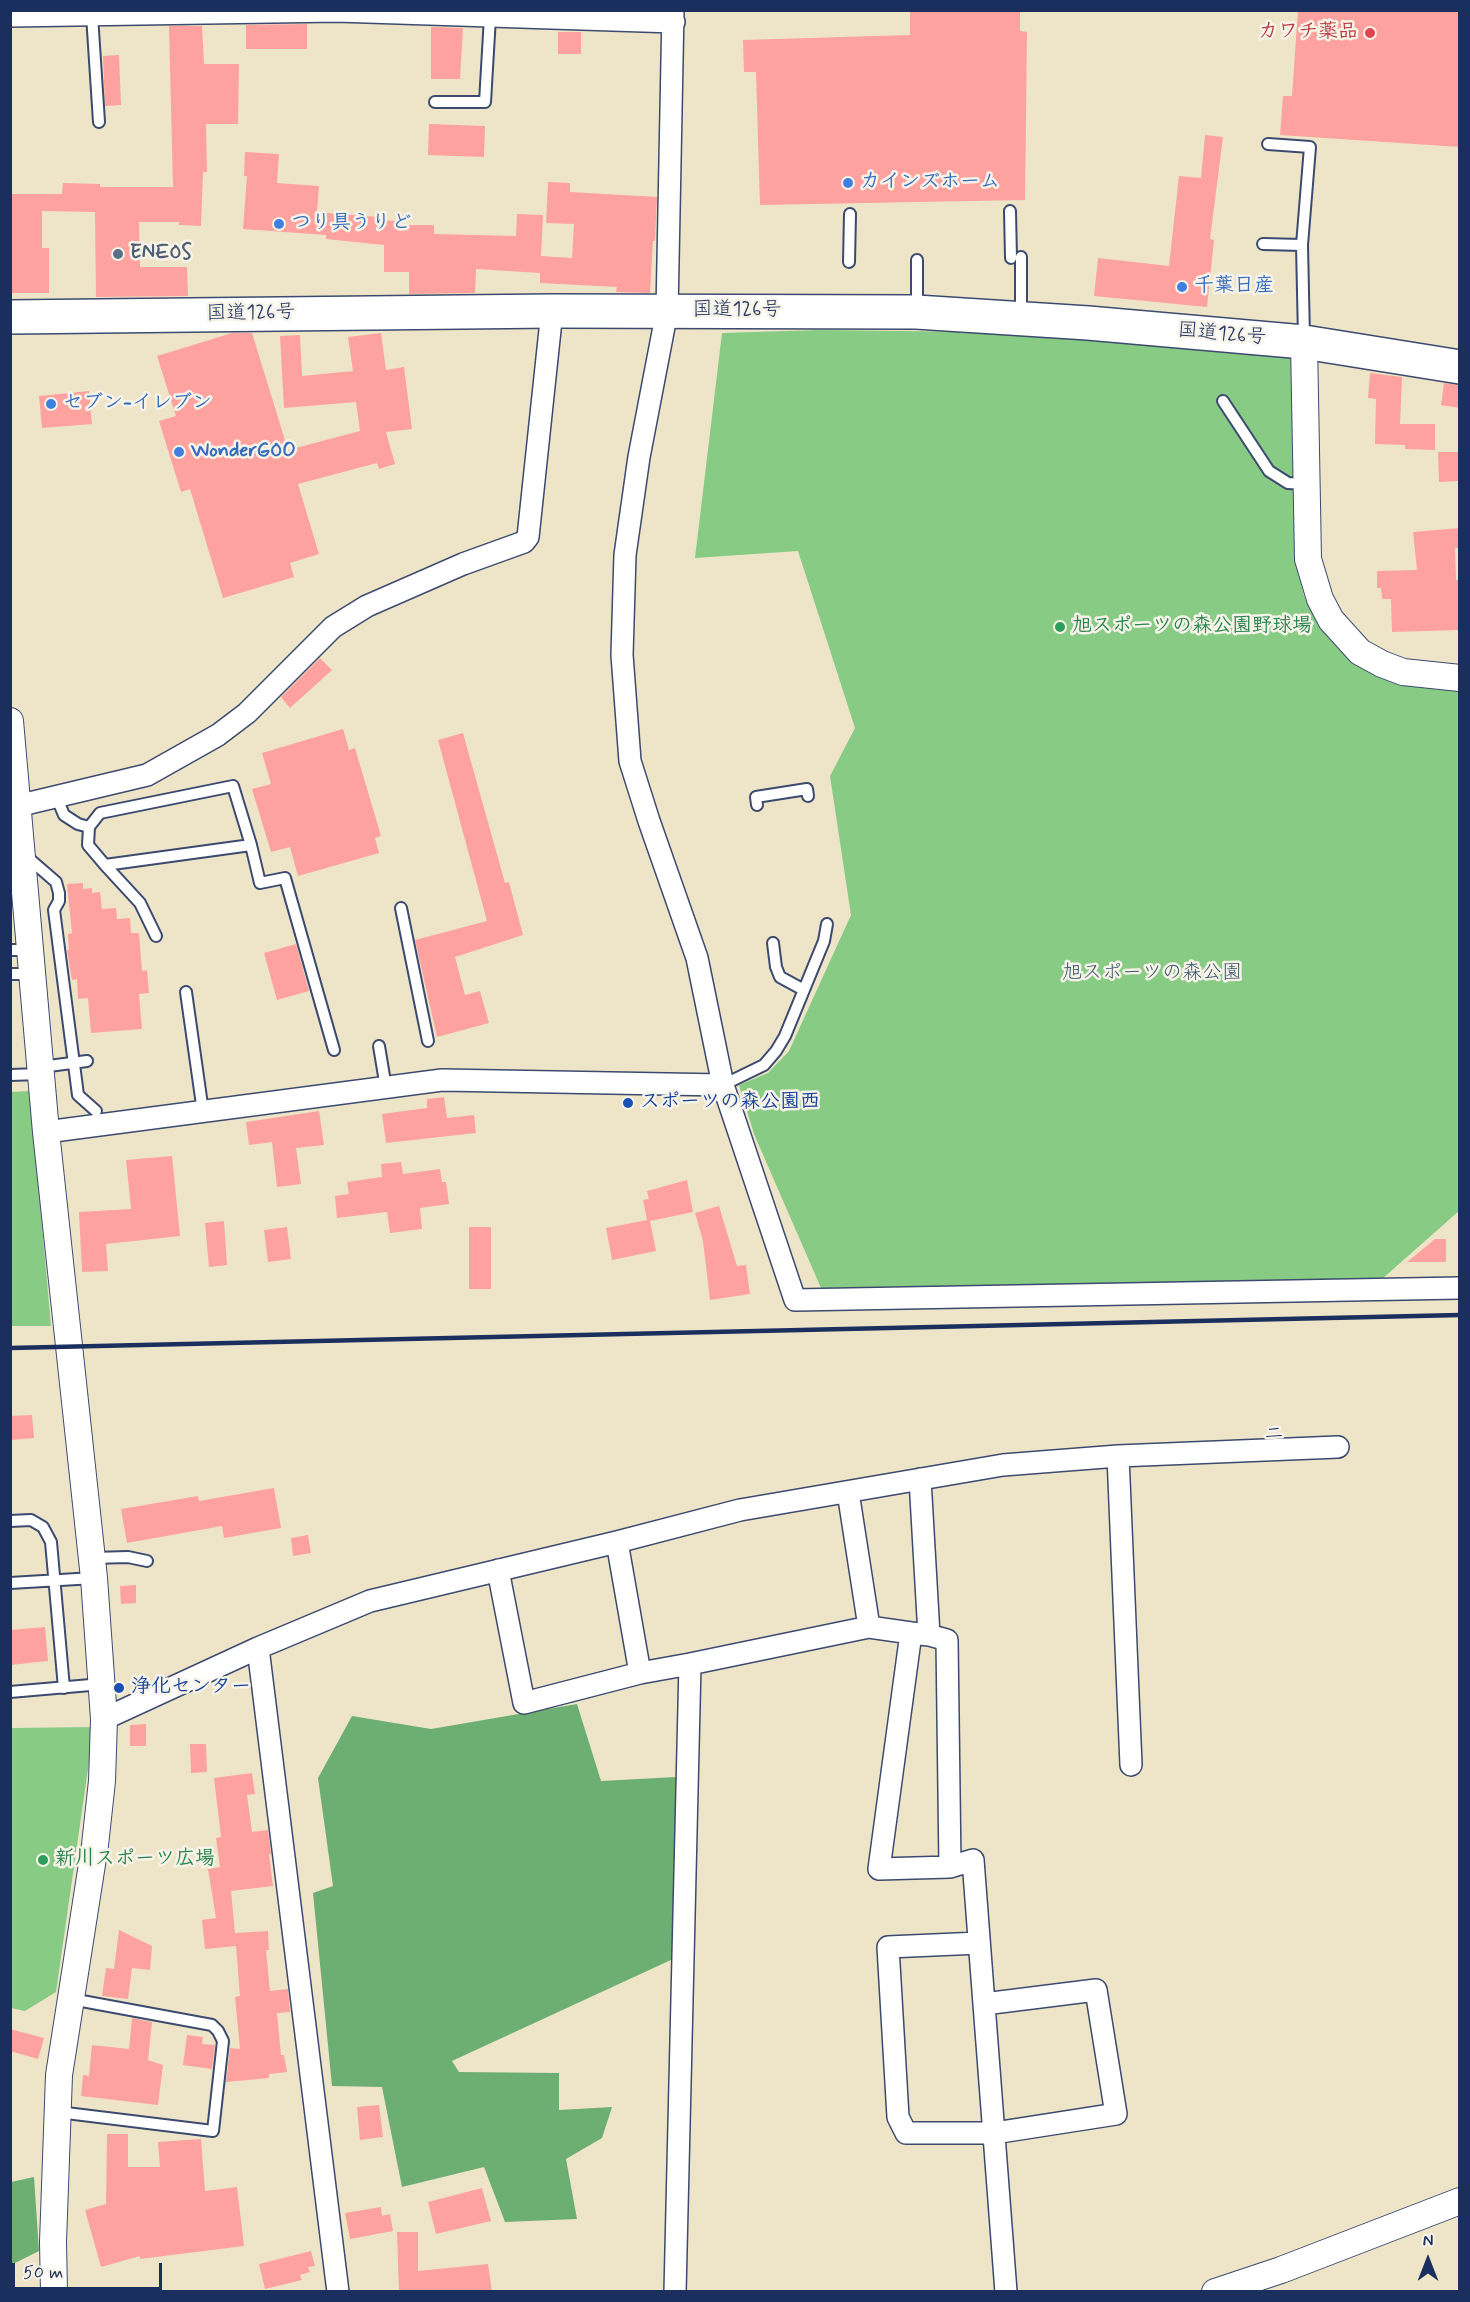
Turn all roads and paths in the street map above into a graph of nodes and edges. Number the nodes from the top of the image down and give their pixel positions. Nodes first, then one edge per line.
1 (521, 14) edge
2 (92, 15) junction
3 (10, 16) edge
4 (673, 16) edge
5 (490, 17) junction
6 (435, 102) dead end
7 (99, 122) dead end
8 (1268, 144) dead end
9 (1010, 211) dead end
10 (850, 214) dead end
11 (1263, 244) dead end
12 (1302, 245) junction
13 (917, 260) dead end
14 (849, 262) dead end
15 (552, 311) junction
16 (667, 311) junction
17 (916, 312) junction
18 (10, 317) edge
19 (1020, 319) junction
20 (1304, 342) junction
21 (1460, 367) edge
22 (1223, 401) dead end
23 (1306, 484) junction
24 (1460, 678) edge
25 (10, 722) edge
26 (56, 796) junction
27 (808, 796) dead end
28 (757, 804) dead end
29 (17, 806) junction
30 (89, 827) junction
31 (251, 845) junction
32 (21, 852) junction
33 (105, 866) junction
34 (400, 908) dead end
35 (827, 924) dead end
36 (156, 936) dead end
37 (773, 943) dead end
38 (21, 962) edge
39 (804, 990) junction
40 (186, 992) dead end
41 (428, 1041) dead end
42 (379, 1046) dead end
43 (334, 1050) dead end
44 (87, 1061) dead end
45 (73, 1063) junction
46 (41, 1070) junction
47 (10, 1075) edge
48 (723, 1085) junction
49 (386, 1088) junction
50 (96, 1111) dead end
51 (203, 1112) junction
52 (46, 1132) junction
53 (1460, 1288) edge
54 (1338, 1447) dead end
55 (1119, 1456) junction
56 (920, 1479) junction
57 (848, 1492) junction
58 (10, 1521) edge
59 (617, 1542) junction
60 (147, 1561) dead end
61 (93, 1568) junction
62 (498, 1570) junction
63 (53, 1582) junction
64 (10, 1583) edge
65 (869, 1627) junction
66 (920, 1634) junction
67 (258, 1648) junction
68 (690, 1664) junction
69 (640, 1673) junction
70 (103, 1684) junction
71 (64, 1688) junction
72 (10, 1692) edge
73 (104, 1719) junction
74 (1131, 1765) dead end
75 (950, 1867) junction
76 (979, 1943) junction
77 (71, 1999) junction
78 (984, 2004) junction
79 (57, 2112) junction
80 (994, 2133) junction
81 (1460, 2201) edge
82 (54, 2292) edge
83 (338, 2292) edge
84 (675, 2292) edge
85 (1006, 2292) edge
86 (1215, 2292) edge

1 - 4 street
1 - 5 street
2 - 3 street
2 - 5 street
2 - 7 lane
4 - 16 street
5 - 6 lane
8 - 12 lane
9 - 19 lane
10 - 14 lane
11 - 12 lane
12 - 20 lane
13 - 17 lane
15 - 16 highway, 国道126号
15 - 18 highway, 国道126号
15 - 26 street
16 - 17 highway, 国道126号
16 - 48 street
17 - 19 highway, 国道126号
19 - 20 highway, 国道126号
20 - 21 highway, 国道126号
20 - 23 street
22 - 23 lane
23 - 24 street
25 - 29 street
26 - 29 street
26 - 30 lane
27 - 28 lane
29 - 32 street
30 - 31 lane
30 - 33 lane
31 - 33 lane
31 - 43 lane
32 - 38 street
32 - 45 lane
33 - 36 lane
34 - 41 lane
35 - 39 lane
37 - 39 lane
38 - 46 street
39 - 48 lane
40 - 51 lane
42 - 49 lane
44 - 45 lane
45 - 46 lane
45 - 50 lane
46 - 47 lane
46 - 52 street
48 - 49 street
48 - 53 street
49 - 51 street
51 - 52 street
52 - 61 street
54 - 55 street
55 - 56 street
55 - 74 street
56 - 57 street
56 - 66 street
57 - 59 street
57 - 65 street
58 - 63 lane
59 - 62 street
59 - 69 street
60 - 61 lane
61 - 63 lane
61 - 70 street
62 - 67 street
62 - 69 street
63 - 64 lane
63 - 71 lane
65 - 66 street
65 - 68 street
66 - 75 street
66 - 75 street
67 - 73 street
67 - 83 street
68 - 69 street
68 - 84 street
70 - 71 lane
70 - 73 street
71 - 72 lane
73 - 77 street
75 - 76 street
76 - 78 street
76 - 80 street
77 - 79 street
77 - 79 lane
78 - 80 street
78 - 80 street
79 - 82 street
80 - 85 street
81 - 86 street

